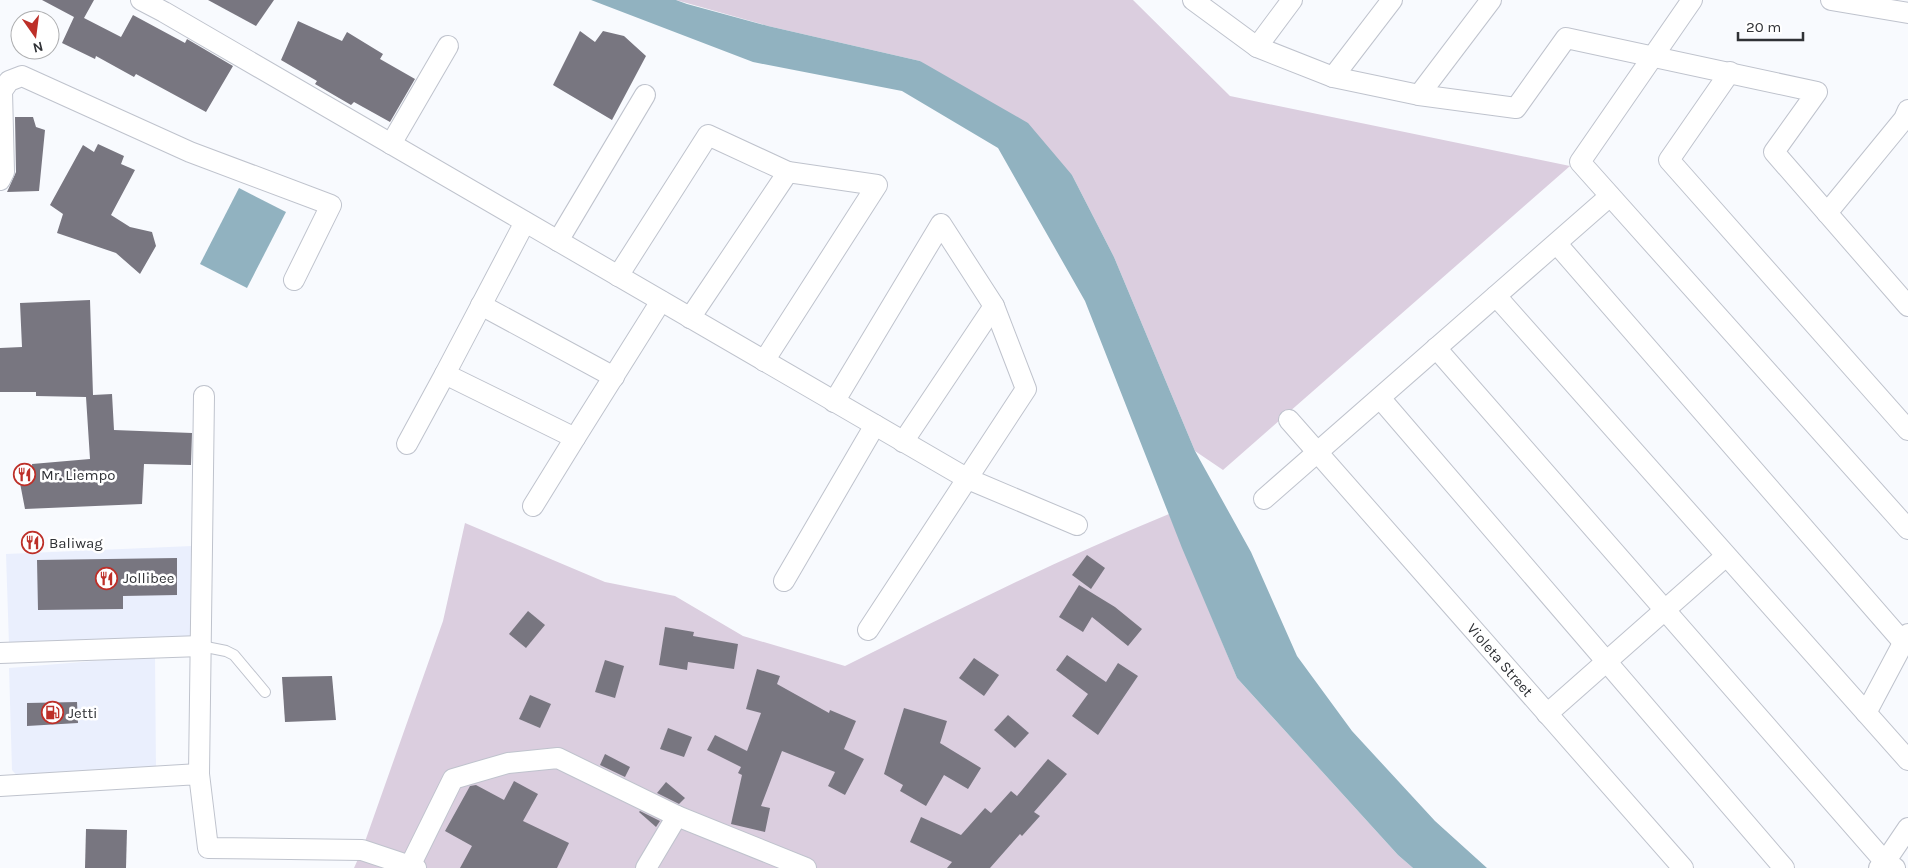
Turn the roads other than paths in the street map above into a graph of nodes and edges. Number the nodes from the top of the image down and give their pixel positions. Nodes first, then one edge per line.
1 (141, 0) edge
2 (1193, 0) edge
3 (1292, 0) edge
4 (1392, 0) edge
5 (1491, 0) edge
6 (1692, 0) edge
7 (1831, 0) edge
8 (1908, 13) edge
9 (448, 46) dead end
10 (1257, 47) junction
11 (1652, 58) junction
12 (1730, 72) junction
13 (1333, 77) junction
14 (645, 94) dead end
15 (1420, 95) junction
16 (1908, 110) edge
17 (391, 144) junction
18 (788, 172) junction
19 (0, 180) edge
20 (1610, 196) junction
21 (1827, 213) junction
22 (525, 222) junction
23 (558, 241) junction
24 (1557, 244) junction
25 (618, 276) junction
26 (294, 280) dead end
27 (1496, 296) junction
28 (661, 301) junction
29 (481, 305) junction
30 (994, 306) junction
31 (1908, 306) edge
32 (690, 318) junction
33 (1436, 348) junction
34 (764, 361) junction
35 (445, 374) junction
36 (614, 376) junction
37 (204, 396) dead end
38 (1380, 398) junction
39 (834, 402) junction
40 (1288, 420) dead end
41 (875, 425) junction
42 (1908, 430) edge
43 (575, 438) junction
44 (903, 442) junction
45 (407, 444) dead end
46 (1318, 452) junction
47 (968, 479) junction
48 (1264, 499) dead end
49 (533, 506) dead end
50 (1077, 526) dead end
51 (1908, 529) edge
52 (1726, 556) junction
53 (784, 581) dead end
54 (1665, 610) junction
55 (868, 630) dead end
56 (1906, 638) edge
57 (201, 646) junction
58 (0, 653) edge
59 (1607, 662) junction
60 (265, 692) dead end
61 (1866, 713) junction
62 (1547, 714) junction
63 (1908, 760) edge
64 (199, 774) junction
65 (0, 786) edge
66 (677, 816) junction
67 (1908, 828) edge
68 (1886, 866) edge
69 (413, 867) edge
70 (646, 868) edge
71 (806, 868) edge
72 (1683, 868) edge
73 (1784, 868) edge

1 - 17 street
2 - 10 street
3 - 10 street
4 - 13 street
5 - 15 street
6 - 11 street
7 - 8 street
9 - 17 street
10 - 13 street
11 - 12 street
11 - 15 street
11 - 20 street
12 - 21 street
12 - 42 street
13 - 15 street
14 - 23 street
16 - 21 street
17 - 22 street
18 - 25 street
18 - 32 street
18 - 34 street
19 - 26 street
20 - 24 street
20 - 51 street
21 - 31 street
22 - 23 street
22 - 29 street
23 - 25 street
24 - 27 street
24 - 56 street
25 - 28 street
27 - 33 street
27 - 52 street
28 - 32 street
28 - 36 street
29 - 35 street
29 - 36 street
30 - 39 street
30 - 44 street
30 - 47 street
32 - 34 street
33 - 38 street
33 - 54 street
34 - 39 street
35 - 43 street
35 - 45 street
36 - 43 street
37 - 57 street
38 - 46 street
38 - 59 street
39 - 41 street
40 - 46 street, Violeta Street
41 - 44 street
41 - 53 street
43 - 49 street
44 - 47 street
46 - 48 street
46 - 62 street, Violeta Street
47 - 50 street
47 - 55 street
52 - 54 street
52 - 61 street
54 - 59 street
54 - 68 street
56 - 61 street
57 - 58 street
57 - 60 lane
57 - 64 street
59 - 62 street
59 - 73 street
61 - 63 street
62 - 72 street, Violeta Street
64 - 65 street
64 - 69 street
66 - 69 street
66 - 70 street
66 - 71 street
67 - 68 street

